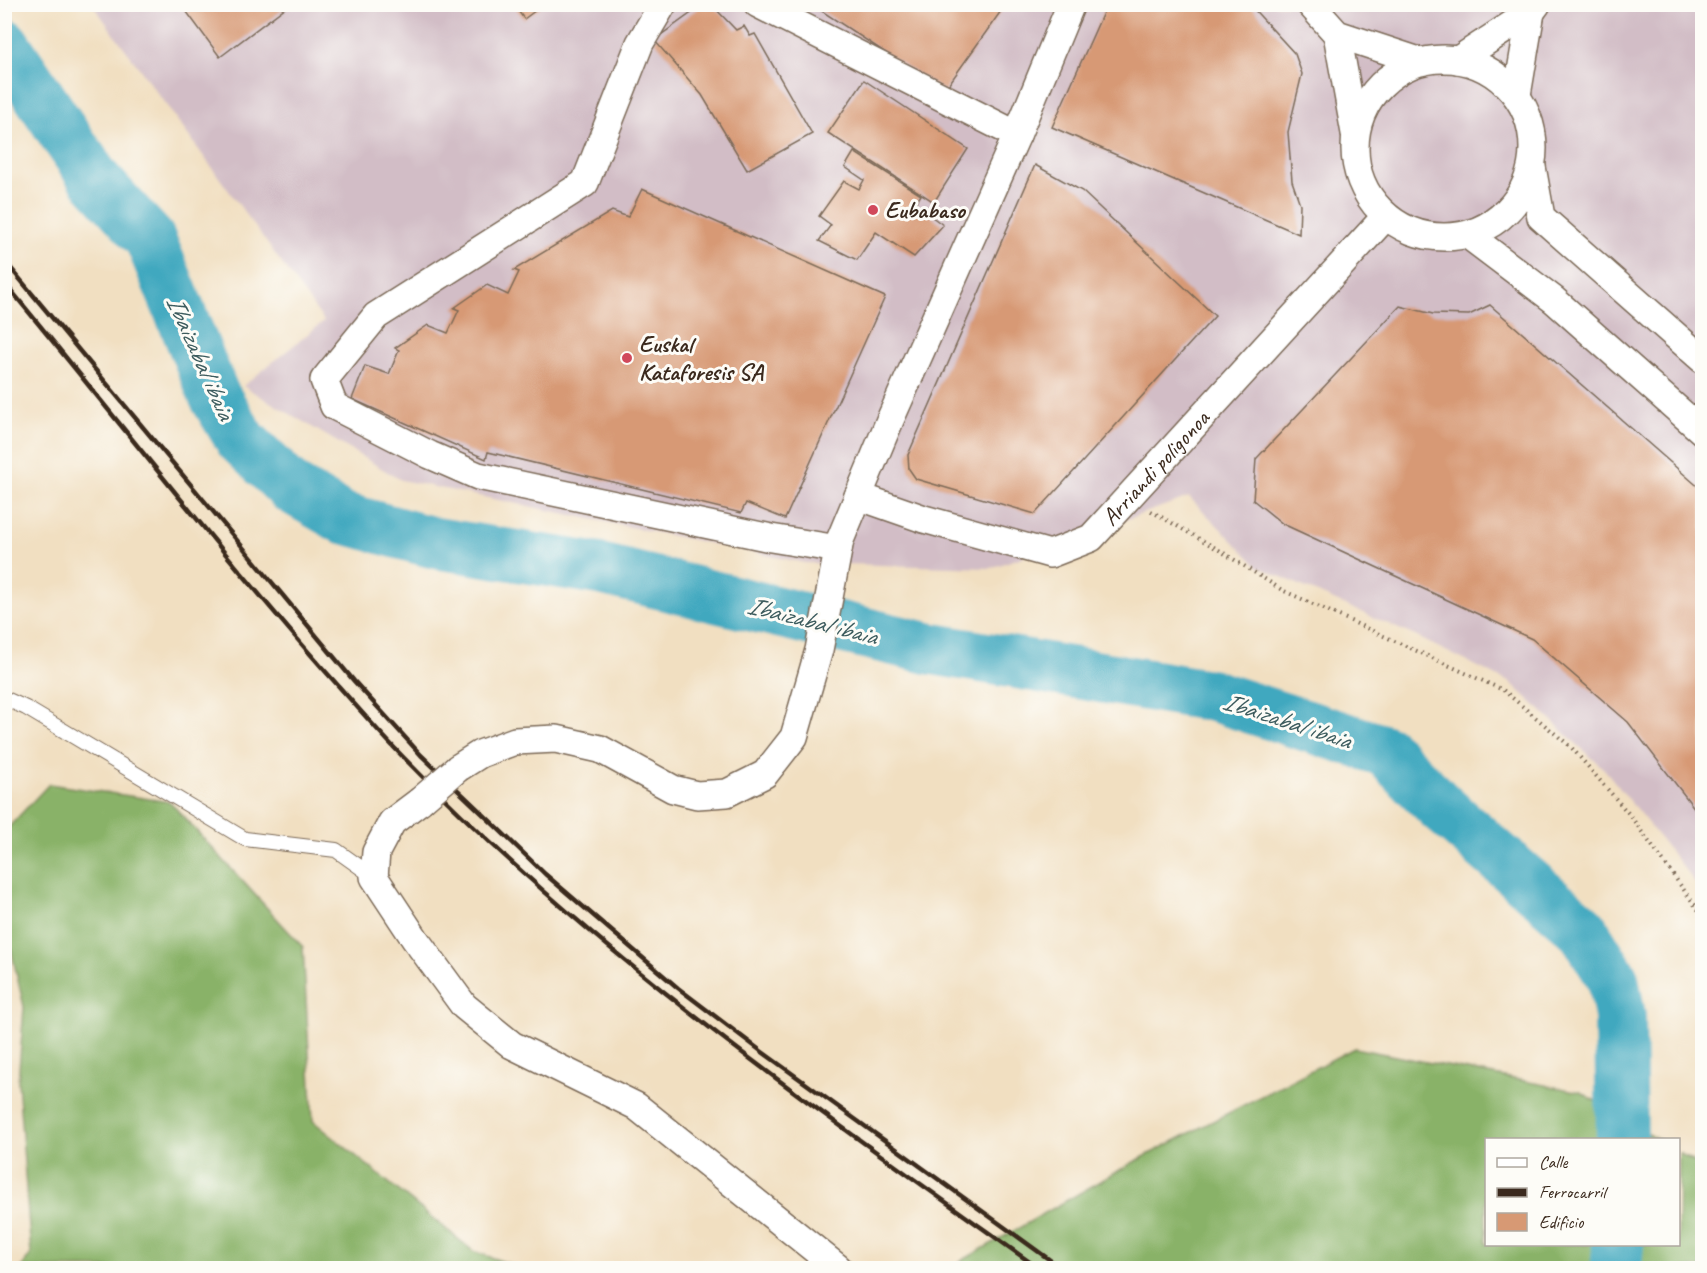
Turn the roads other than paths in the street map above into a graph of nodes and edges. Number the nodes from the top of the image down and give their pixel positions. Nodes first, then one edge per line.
1 (663, 4) edge
2 (758, 4) edge
3 (1071, 4) edge
4 (1310, 4) edge
5 (1534, 8) edge
6 (1337, 34) junction
7 (1458, 60) junction
8 (1419, 61) junction
9 (1517, 95) junction
10 (1355, 134) junction
11 (1017, 135) junction
12 (1532, 168) junction
13 (1386, 216) junction
14 (1468, 234) junction
15 (1702, 359) edge
16 (1702, 431) edge
17 (858, 496) junction
18 (838, 549) junction
19 (4, 698) edge
20 (374, 877) junction
21 (837, 1269) edge

1 - 18 street
2 - 11 street
3 - 11 street
4 - 6 street
5 - 7 street
5 - 9 street
6 - 8 street
6 - 10 street
7 - 8 street
7 - 9 street
8 - 10 street
9 - 12 street
10 - 13 street
11 - 17 street
12 - 14 street
12 - 15 street
13 - 14 street
13 - 17 street, Arriandi poligonoa
14 - 16 street
17 - 18 street
18 - 20 street, bridge
19 - 20 lane
20 - 21 street

